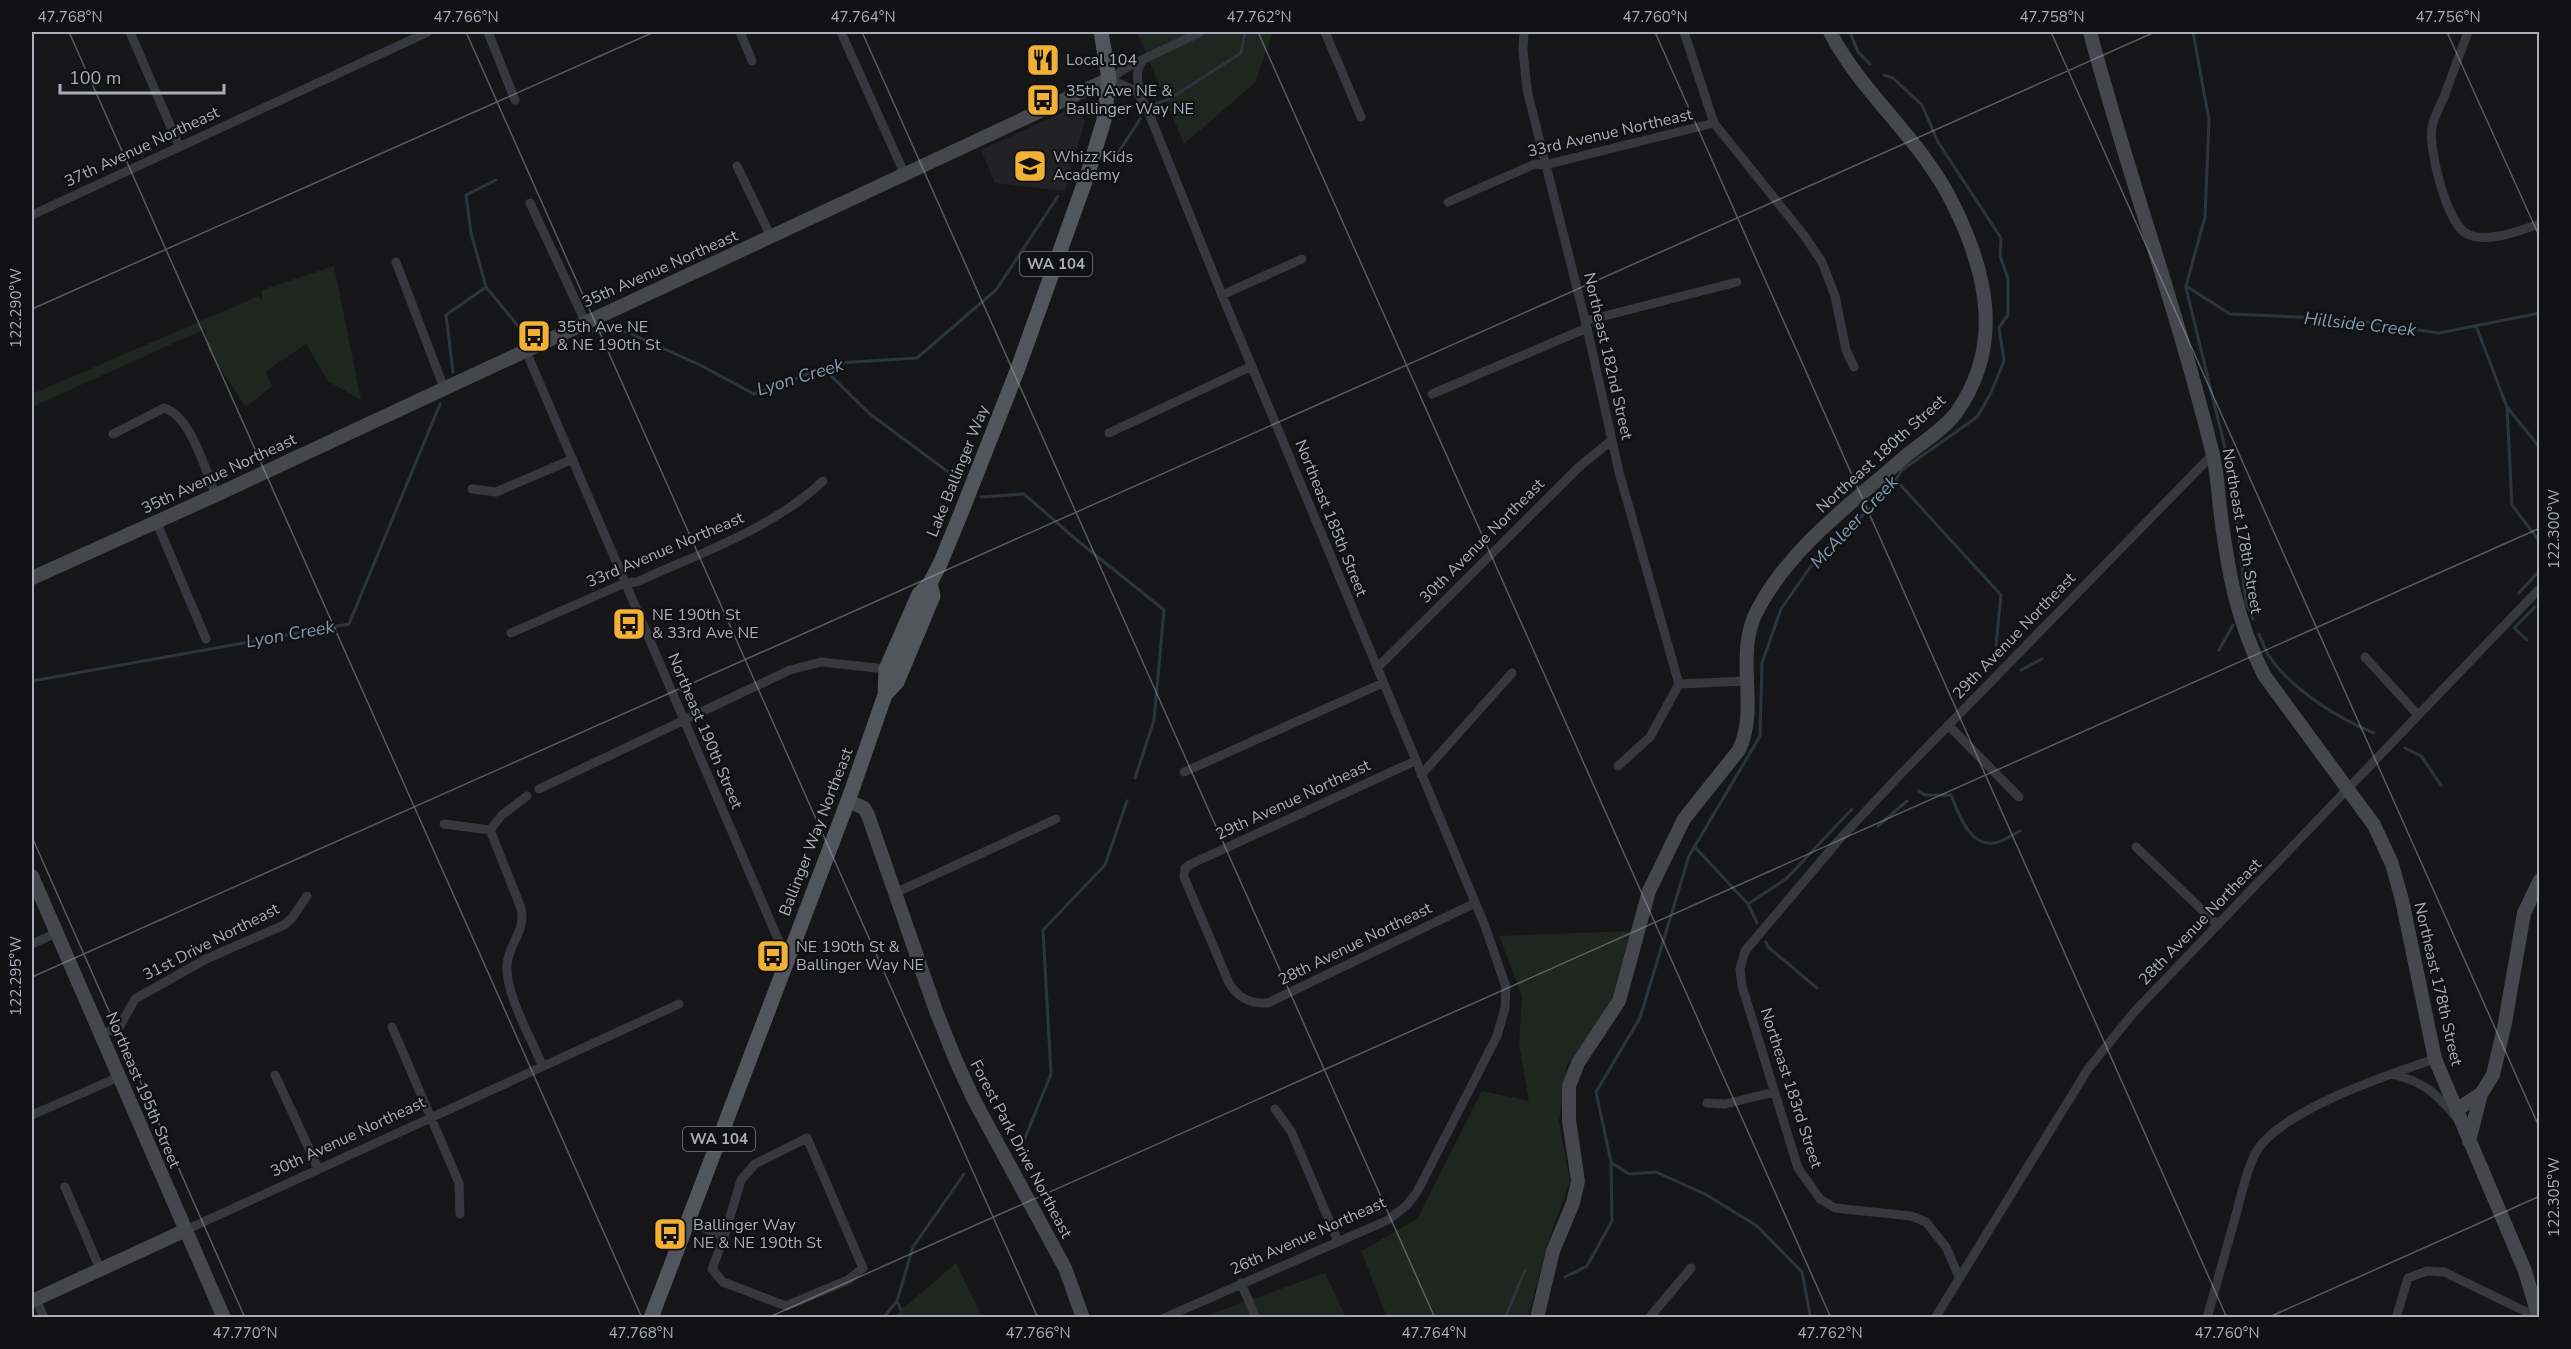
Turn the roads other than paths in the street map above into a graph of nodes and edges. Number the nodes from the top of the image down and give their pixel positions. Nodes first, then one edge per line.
1 (130, 32) edge
2 (428, 32) edge
3 (488, 32) edge
4 (740, 32) edge
5 (841, 32) edge
6 (1101, 32) edge
7 (1201, 32) edge
8 (1325, 32) edge
9 (1524, 32) edge
10 (1684, 32) edge
11 (1830, 32) edge
12 (2090, 32) edge
13 (2468, 32) edge
14 (1148, 57) junction
15 (752, 61) dead end
16 (1109, 79) junction
17 (1142, 98) junction
18 (515, 100) dead end
19 (1360, 117) dead end
20 (1714, 123) junction
21 (179, 146) junction
22 (1545, 165) junction
23 (737, 166) dead end
24 (905, 175) junction
25 (1448, 202) dead end
26 (530, 203) dead end
27 (32, 215) edge
28 (2536, 225) edge
29 (771, 237) junction
30 (1302, 259) dead end
31 (396, 262) dead end
32 (1737, 282) dead end
33 (1222, 295) junction
34 (585, 321) junction
35 (1586, 325) junction
36 (525, 349) junction
37 (1252, 366) junction
38 (1854, 367) dead end
39 (444, 388) junction
40 (1432, 394) dead end
41 (1109, 433) dead end
42 (113, 434) dead end
43 (1612, 440) junction
44 (2213, 454) junction
45 (573, 459) junction
46 (823, 481) dead end
47 (471, 489) dead end
48 (216, 495) junction
49 (156, 522) junction
50 (32, 578) edge
51 (625, 583) junction
52 (930, 583) junction
53 (2540, 588) edge
54 (511, 633) dead end
55 (206, 639) dead end
56 (2365, 657) dead end
57 (1377, 668) junction
58 (886, 669) junction
59 (1512, 673) dead end
60 (1746, 681) junction
61 (1383, 683) junction
62 (1679, 684) junction
63 (885, 695) junction
64 (2418, 716) junction
65 (685, 722) junction
66 (1948, 725) junction
67 (1415, 761) junction
68 (1618, 766) dead end
69 (1184, 772) dead end
70 (1421, 775) junction
71 (539, 789) dead end
72 (2349, 789) junction
73 (527, 796) dead end
74 (2019, 797) dead end
75 (848, 801) junction
76 (1056, 819) dead end
77 (444, 824) dead end
78 (490, 830) junction
79 (1838, 841) joint
80 (2136, 847) dead end
81 (32, 876) edge
82 (2540, 880) edge
83 (896, 893) junction
84 (307, 896) dead end
85 (1475, 903) junction
86 (2218, 925) junction
87 (56, 933) junction
88 (32, 944) edge
89 (787, 960) junction
90 (1506, 987) joint
91 (1246, 1000) joint
92 (679, 1004) dead end
93 (392, 1027) dead end
94 (101, 1035) junction
95 (2435, 1059) junction
96 (542, 1065) junction
97 (2390, 1074) junction
98 (275, 1075) dead end
99 (119, 1077) junction
100 (1774, 1092) junction
101 (2481, 1094) junction
102 (1707, 1103) dead end
103 (1275, 1109) dead end
104 (2456, 1110) junction
105 (32, 1115) edge
106 (430, 1117) junction
107 (2462, 1125) junction
108 (2469, 1142) junction
109 (318, 1168) junction
110 (65, 1187) dead end
111 (460, 1214) dead end
112 (688, 1221) junction
113 (186, 1230) junction
114 (724, 1237) junction
115 (1338, 1241) junction
116 (1691, 1268) dead end
117 (100, 1269) junction
118 (1959, 1277) junction
119 (1241, 1283) junction
120 (34, 1300) edge
121 (44, 1317) edge
122 (224, 1317) edge
123 (651, 1317) edge
124 (1083, 1317) edge
125 (1164, 1317) edge
126 (1256, 1317) edge
127 (1537, 1317) edge
128 (1649, 1317) edge
129 (1935, 1317) edge
130 (2207, 1317) edge
131 (2396, 1317) edge
132 (2539, 1317) edge

1 - 21 street
2 - 21 street, 37th Avenue Northeast
3 - 18 street
4 - 15 street
5 - 24 street
6 - 16 main road, WA 104
7 - 14 street, 35th Avenue Northeast
8 - 19 street
9 - 22 street, Northeast 182nd Street
10 - 20 street
11 - 60 street, Northeast 180th Street
12 - 44 street, Northeast 178th Street
13 - 28 street
14 - 16 street, 35th Avenue Northeast
14 - 17 street, Northeast 185th Street
16 - 17 street
16 - 24 street, 35th Avenue Northeast
16 - 52 main road, Lake Ballinger Way / WA 104
17 - 33 street, Northeast 185th Street
20 - 22 street, 33rd Avenue Northeast
20 - 38 street
21 - 27 street, 37th Avenue Northeast
22 - 25 street, 33rd Avenue Northeast
22 - 35 street, Northeast 182nd Street
23 - 29 street
24 - 29 street, 35th Avenue Northeast
26 - 34 street
29 - 34 street, 35th Avenue Northeast
30 - 33 street
31 - 39 street
32 - 35 street
33 - 37 street, Northeast 185th Street
34 - 36 street, 35th Avenue Northeast
35 - 40 street
35 - 43 street, Northeast 182nd Street
36 - 39 street, 35th Avenue Northeast
36 - 45 street, Northeast 190th Street
37 - 41 street
37 - 57 street, Northeast 185th Street
39 - 48 street, 35th Avenue Northeast
42 - 48 street
43 - 57 street, 30th Avenue Northeast
43 - 62 street, Northeast 182nd Street
44 - 66 street, 29th Avenue Northeast
44 - 72 street, Northeast 178th Street
45 - 47 street
45 - 51 street, Northeast 190th Street
46 - 51 street, 33rd Avenue Northeast
48 - 49 street, 35th Avenue Northeast
49 - 50 street, 35th Avenue Northeast
49 - 55 street
51 - 54 street, 33rd Avenue Northeast
51 - 65 street, Northeast 190th Street
52 - 58 main road, Lake Ballinger Way / WA 104
52 - 63 main road, Lake Ballinger Way / WA 104
53 - 64 street, 28th Avenue Northeast
56 - 64 street
57 - 61 street, Northeast 185th Street
58 - 63 main road, Lake Ballinger Way / WA 104
58 - 65 street
59 - 70 street
60 - 62 street
60 - 127 street, Northeast 180th Street
61 - 67 street, Northeast 185th Street
61 - 69 street
62 - 68 street
63 - 75 main road, Ballinger Way Northeast / WA 104
64 - 72 street, 28th Avenue Northeast
65 - 71 street
65 - 89 street, Northeast 190th Street
66 - 74 street
66 - 79 street, 29th Avenue Northeast
67 - 70 street, Northeast 185th Street
67 - 91 street, 29th Avenue Northeast
70 - 85 street, Northeast 185th Street
72 - 86 street, 28th Avenue Northeast
72 - 95 street, Northeast 178th Street
73 - 78 street
75 - 83 street, Forest Park Drive Northeast
75 - 89 main road, Ballinger Way Northeast / WA 104
76 - 83 street
77 - 78 street
78 - 96 street
79 - 100 street, Northeast 183rd Street
80 - 86 street
81 - 87 street, Northeast 195th Street
82 - 101 street
83 - 124 street, Forest Park Drive Northeast
84 - 94 street, 31st Drive Northeast
85 - 90 street, Northeast 185th Street
85 - 91 street, 28th Avenue Northeast
86 - 118 street, 28th Avenue Northeast
87 - 88 street
87 - 94 street, Northeast 195th Street
89 - 112 main road, Ballinger Way Northeast / WA 104
90 - 115 street, 26th Avenue Northeast
92 - 96 street, 30th Avenue Northeast
93 - 106 street
94 - 99 street, Northeast 195th Street
95 - 97 street
95 - 104 street, Northeast 178th Street
96 - 106 street, 30th Avenue Northeast
97 - 107 street
97 - 130 street
98 - 109 street
99 - 105 street
99 - 113 street, Northeast 195th Street
100 - 102 street
100 - 118 street, Northeast 183rd Street
101 - 104 street
101 - 108 street
103 - 115 street
104 - 107 street, Northeast 178th Street
106 - 109 street, 30th Avenue Northeast
106 - 111 street
107 - 108 street, Northeast 178th Street
108 - 132 street, Northeast 178th Street
109 - 113 street, 30th Avenue Northeast
110 - 117 street
112 - 114 street
112 - 123 main road, Ballinger Way Northeast / WA 104
113 - 117 street, 30th Avenue Northeast
113 - 122 street, Northeast 195th Street
114 - 114 street
115 - 119 street, 26th Avenue Northeast
116 - 128 street
117 - 120 street, 30th Avenue Northeast
118 - 129 street, 28th Avenue Northeast
119 - 125 street, 26th Avenue Northeast
119 - 126 street
120 - 121 street
131 - 132 street

